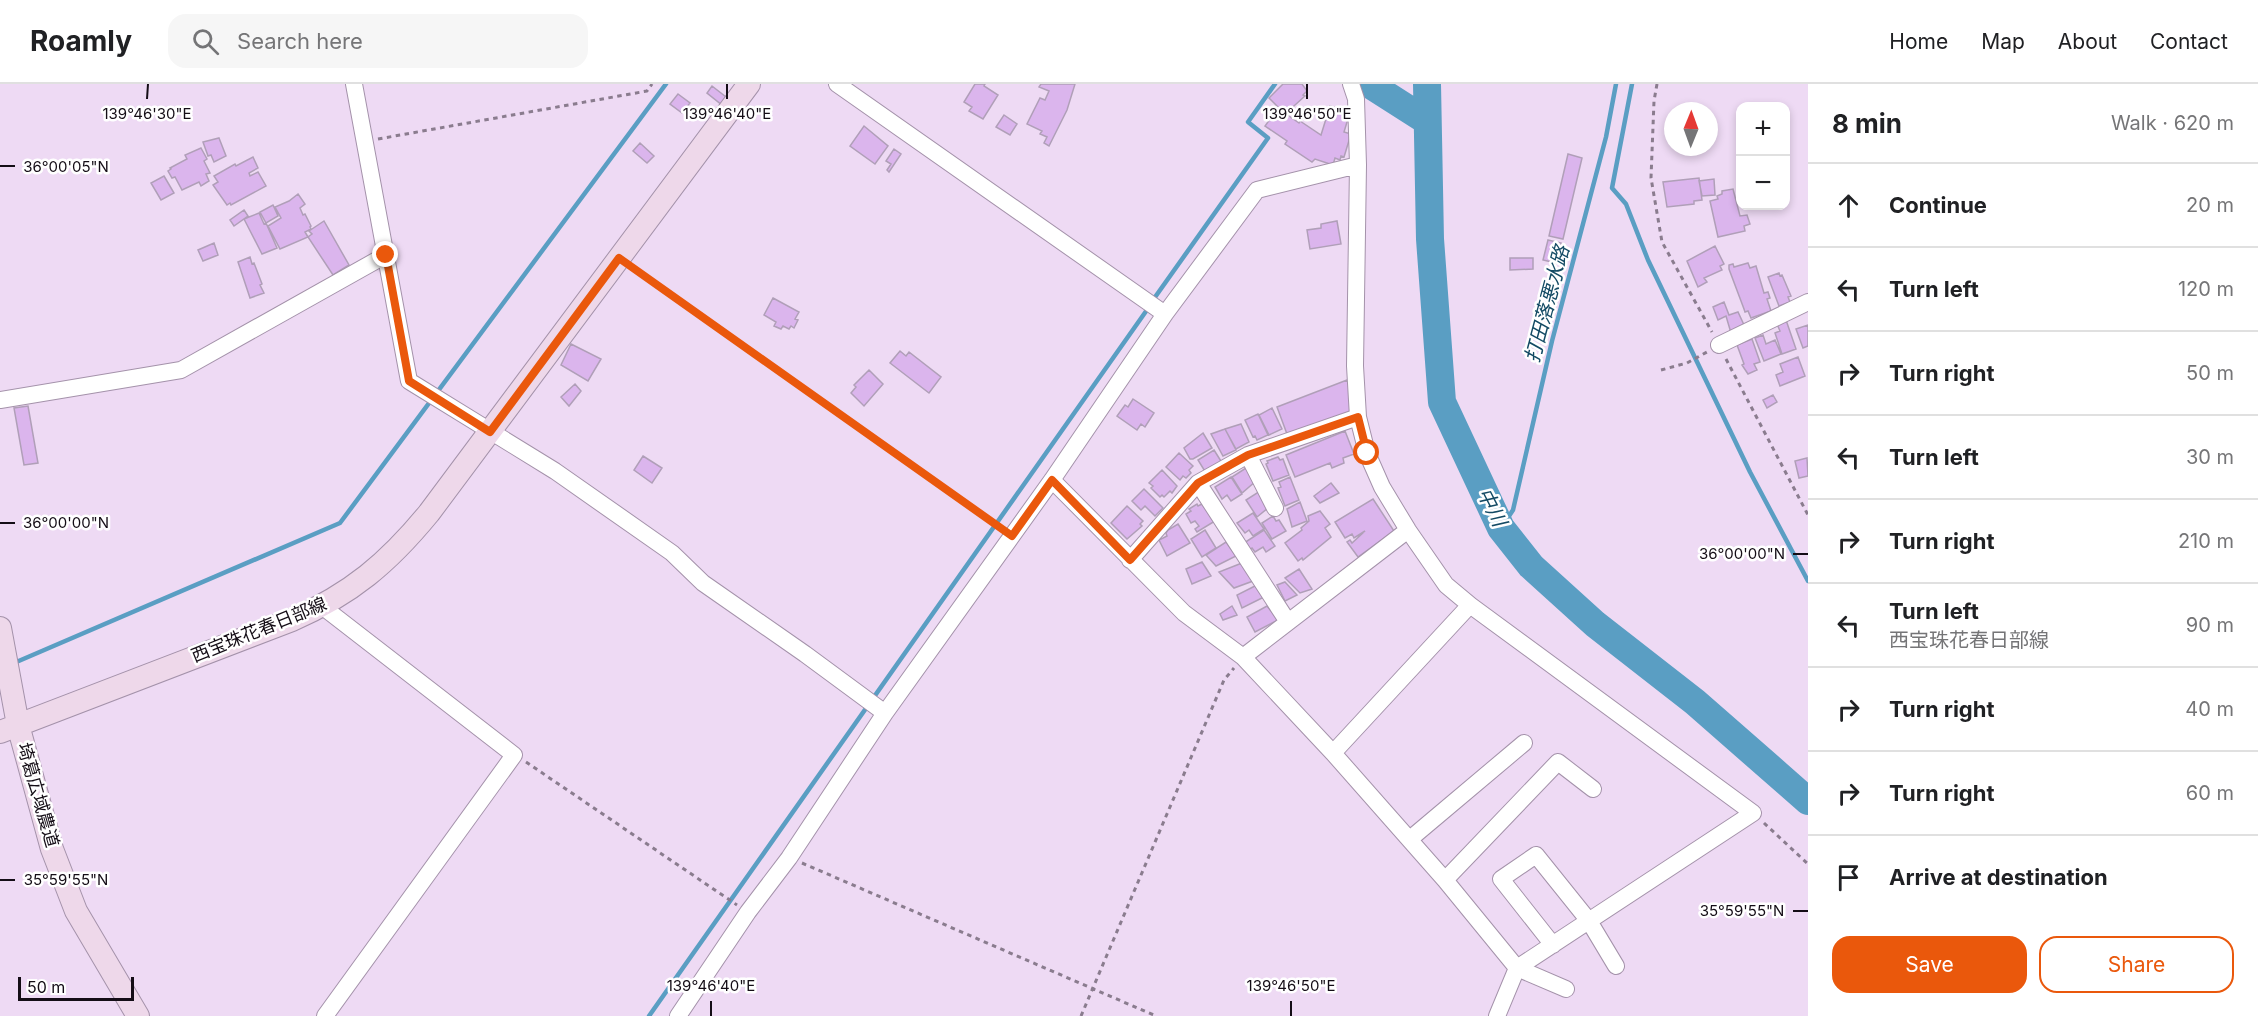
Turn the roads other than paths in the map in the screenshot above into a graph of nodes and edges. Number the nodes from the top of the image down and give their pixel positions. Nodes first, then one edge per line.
1 (354, 84) edge
2 (750, 84) edge
3 (837, 84) edge
4 (1351, 85) edge
5 (1358, 165) junction
6 (386, 255) junction
7 (1808, 302) edge
8 (1165, 314) junction
9 (1719, 345) road end
10 (0, 400) edge
11 (1358, 417) junction
12 (490, 432) junction
13 (1248, 455) junction
14 (1052, 480) junction
15 (1198, 483) junction
16 (1275, 508) dead end
17 (1408, 530) junction
18 (1130, 560) junction
19 (1470, 605) junction
20 (323, 607) junction
21 (1288, 622) junction
22 (0, 628) edge
23 (1243, 657) junction
24 (885, 713) junction
25 (9, 728) edge
26 (1524, 743) dead end
27 (1333, 753) junction
28 (1593, 789) dead end
29 (1410, 839) junction
30 (1445, 880) junction
31 (1589, 921) junction
32 (1553, 945) junction
33 (1616, 966) dead end
34 (1517, 968) junction
35 (1566, 989) dead end
36 (138, 1016) edge
37 (326, 1016) edge
38 (678, 1016) edge
39 (1497, 1016) edge

1 - 6 street
2 - 12 main road, 西宝珠花春日部線
3 - 8 street
4 - 5 street
5 - 8 street
5 - 11 street
6 - 10 street
6 - 12 street
7 - 9 street
8 - 14 street
11 - 13 street
11 - 17 street
12 - 20 main road, 西宝珠花春日部線
12 - 24 street
13 - 15 street
13 - 16 street
14 - 18 street
14 - 24 street
15 - 18 street
15 - 21 street
17 - 19 street
17 - 21 street
18 - 23 street
19 - 27 street
19 - 31 street
20 - 25 main road, 西宝珠花春日部線
20 - 37 street
21 - 23 street
22 - 25 main road, 埼葛広域農道
23 - 27 street
24 - 38 street
25 - 36 main road, 埼葛広域農道
26 - 29 street
27 - 29 street
28 - 30 street
29 - 30 street
30 - 34 street
31 - 32 street
31 - 32 street
31 - 33 street
32 - 34 street
34 - 35 street
34 - 39 street

